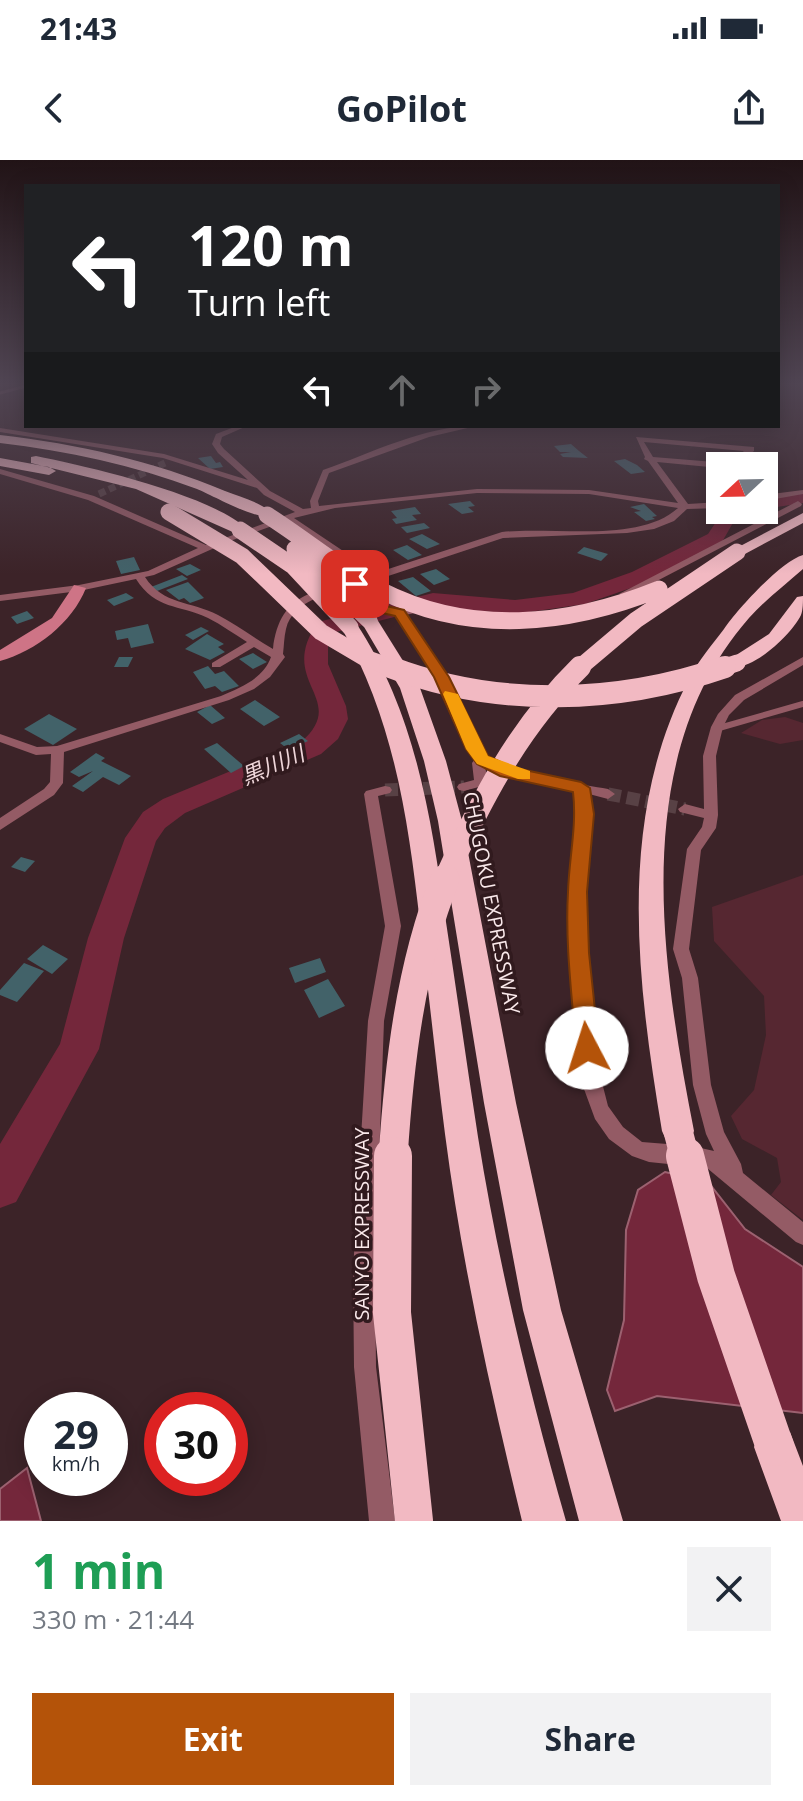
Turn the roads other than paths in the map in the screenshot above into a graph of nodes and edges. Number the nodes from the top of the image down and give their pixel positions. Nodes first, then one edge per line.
1 (0, 447) edge
2 (57, 447) edge
3 (91, 447) edge
4 (219, 447) edge
5 (396, 447) edge
6 (642, 447) edge
7 (723, 447) edge
8 (0, 455) edge
9 (648, 459) junction
10 (0, 462) edge
11 (0, 471) edge
12 (262, 487) junction
13 (803, 492) edge
14 (778, 496) edge
15 (706, 506) edge
16 (685, 507) junction
17 (315, 508) junction
18 (801, 510) edge
19 (302, 512) junction
20 (287, 517) junction
21 (255, 523) junction
22 (205, 548) junction
23 (737, 552) junction
24 (803, 560) edge
25 (139, 576) junction
26 (375, 577) junction
27 (355, 584) junction
28 (79, 588) junction
29 (0, 598) edge
30 (803, 601) edge
31 (399, 613) junction
32 (359, 624) junction
33 (253, 643) junction
34 (0, 656) edge
35 (280, 657) junction
36 (803, 660) edge
37 (216, 665) dead end
38 (803, 704) edge
39 (719, 728) junction
40 (0, 738) edge
41 (58, 750) junction
42 (483, 760) junction
43 (464, 787) dead end
44 (581, 788) junction
45 (385, 790) dead end
46 (608, 794) tunnel mouth
47 (685, 809) tunnel mouth
48 (711, 815) junction
49 (0, 825) edge
50 (741, 1182) junction
51 (803, 1235) edge
52 (382, 1521) edge
53 (414, 1521) edge
54 (544, 1521) edge
55 (601, 1521) edge
56 (803, 1521) edge

1 - 21 highway, CHUGOKU EXPRESSWAY
2 - 21 highway
3 - 12 street
4 - 12 street
5 - 17 street
6 - 9 street
7 - 9 street
8 - 21 highway, CHUGOKU EXPRESSWAY
9 - 16 street
10 - 30 highway, bridge
11 - 22 street
12 - 19 street
13 - 14 street
15 - 16 street
16 - 17 street
16 - 26 street
17 - 19 street
18 - 23 highway, SANYO EXPRESSWAY
18 - 31 street
19 - 20 street
20 - 22 street
20 - 26 street
21 - 23 highway, bridge
21 - 32 highway, CHUGOKU EXPRESSWAY, bridge
22 - 25 street
23 - 53 highway, SANYO EXPRESSWAY, bridge
24 - 56 highway, bridge
25 - 28 street
25 - 33 street
26 - 27 street
27 - 31 street
27 - 35 street
28 - 29 street
28 - 34 street
31 - 42 street
32 - 54 highway, CHUGOKU EXPRESSWAY
32 - 55 highway, CHUGOKU EXPRESSWAY
33 - 35 street
33 - 37 street
35 - 41 street
36 - 39 street
38 - 39 lane
39 - 48 street
40 - 41 street
41 - 49 street
42 - 43 street
42 - 44 street
44 - 46 street
44 - 50 street
45 - 52 street
47 - 48 street
48 - 50 street
50 - 51 street

